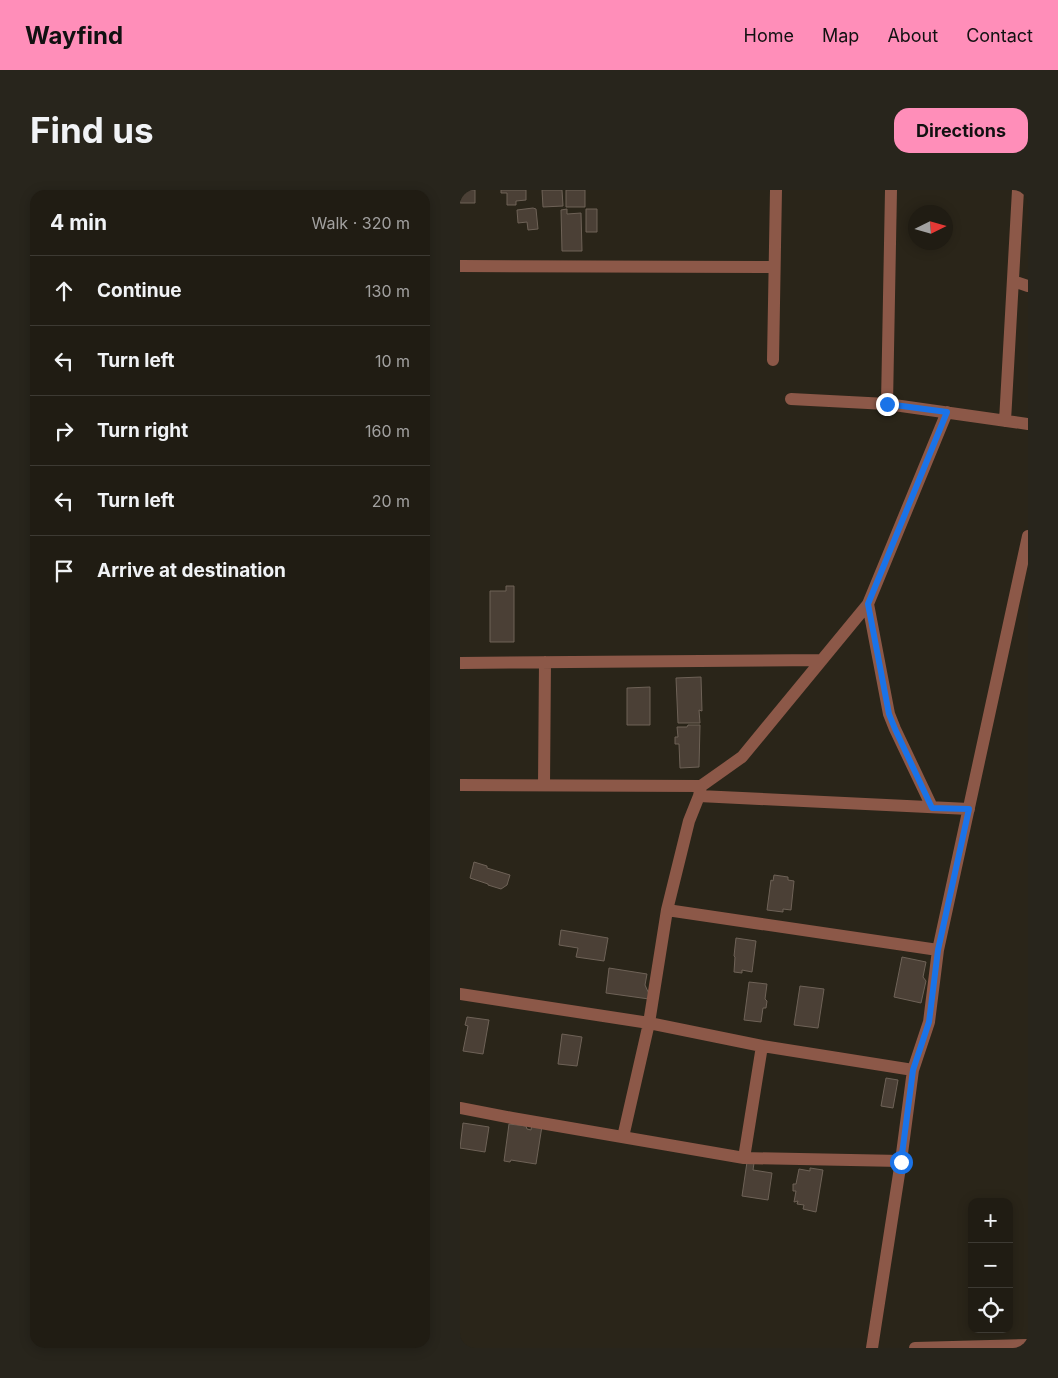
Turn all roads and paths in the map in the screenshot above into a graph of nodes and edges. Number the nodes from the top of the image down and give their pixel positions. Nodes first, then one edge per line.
1 (776, 190) edge
2 (891, 190) edge
3 (1018, 190) edge
4 (460, 266) edge
5 (774, 267) junction
6 (1012, 282) junction
7 (1028, 286) edge
8 (772, 360) dead end
9 (791, 400) dead end
10 (887, 404) junction
11 (947, 412) junction
12 (1005, 421) junction
13 (1028, 424) edge
14 (1028, 536) edge
15 (868, 604) junction
16 (822, 660) junction
17 (545, 662) junction
18 (460, 663) edge
19 (460, 785) edge
20 (544, 785) junction
21 (700, 791) junction
22 (932, 808) junction
23 (969, 809) junction
24 (668, 910) junction
25 (938, 950) junction
26 (460, 994) edge
27 (649, 1023) junction
28 (762, 1046) junction
29 (913, 1070) junction
30 (460, 1108) edge
31 (623, 1138) junction
32 (744, 1158) junction
33 (901, 1162) junction
34 (1028, 1344) edge
35 (872, 1348) edge
36 (916, 1348) edge

1 - 5 street
2 - 10 street
3 - 6 street
4 - 5 street
5 - 8 street
6 - 7 street
6 - 12 street
9 - 10 street
10 - 11 street
11 - 12 street
11 - 15 street
12 - 13 street
14 - 23 street
15 - 16 street
15 - 22 street
16 - 17 street
16 - 21 street
17 - 18 street
17 - 20 street
19 - 20 street
20 - 21 street
21 - 22 street
21 - 24 street
22 - 23 street
23 - 25 street
24 - 25 street
24 - 27 street
25 - 29 street
26 - 27 street
27 - 28 street
27 - 31 street
28 - 29 street
28 - 32 street
29 - 33 street
30 - 31 street
31 - 32 street
32 - 33 street
33 - 35 street
34 - 36 street

